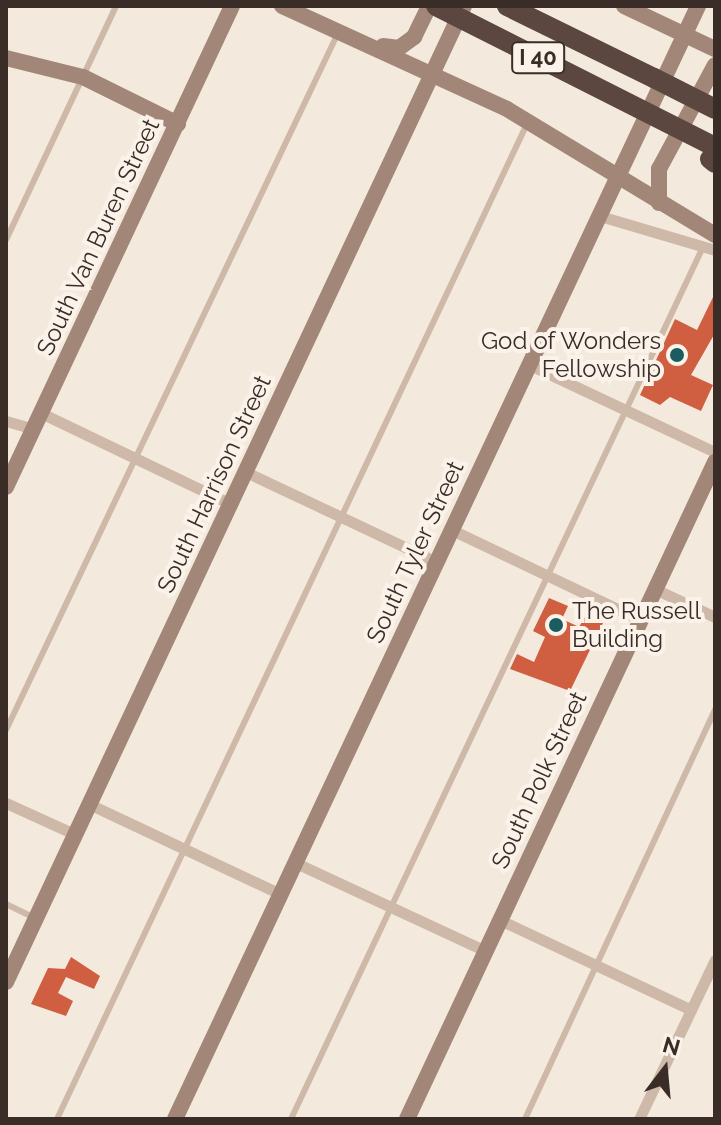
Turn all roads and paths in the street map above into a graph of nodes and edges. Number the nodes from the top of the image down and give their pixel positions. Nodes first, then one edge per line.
1 (116, 6) edge
2 (232, 6) edge
3 (282, 6) edge
4 (429, 6) edge
5 (436, 6) edge
6 (464, 6) edge
7 (507, 6) edge
8 (624, 6) edge
9 (698, 6) edge
10 (338, 32) junction
11 (684, 35) junction
12 (365, 44) junction
13 (715, 49) edge
14 (6, 58) edge
15 (715, 65) edge
16 (433, 72) junction
17 (83, 77) junction
18 (654, 78) junction
19 (715, 98) edge
20 (715, 109) edge
21 (528, 122) junction
22 (178, 124) junction
23 (713, 156) edge
24 (617, 176) junction
25 (659, 203) junction
26 (600, 216) junction
27 (6, 240) edge
28 (711, 244) edge
29 (530, 365) junction
30 (626, 410) junction
31 (6, 421) edge
32 (38, 421) junction
33 (715, 452) edge
34 (135, 459) junction
35 (715, 462) edge
36 (246, 472) junction
37 (6, 487) edge
38 (231, 504) junction
39 (341, 517) junction
40 (452, 530) junction
41 (436, 562) junction
42 (547, 575) junction
43 (655, 589) junction
44 (715, 617) edge
45 (641, 620) junction
46 (715, 710) edge
47 (6, 730) edge
48 (6, 803) edge
49 (89, 804) junction
50 (74, 834) junction
51 (184, 849) junction
52 (296, 863) junction
53 (280, 894) junction
54 (6, 904) edge
55 (391, 907) junction
56 (35, 918) junction
57 (500, 920) junction
58 (486, 951) junction
59 (714, 963) edge
60 (595, 966) junction
61 (6, 982) edge
62 (691, 1010) junction
63 (57, 1119) edge
64 (175, 1119) edge
65 (291, 1119) edge
66 (407, 1119) edge
67 (525, 1119) edge
68 (639, 1119) edge

1 - 17 lane
2 - 22 main road, South Van Buren Street
3 - 10 main road
4 - 12 main road
5 - 23 highway, I 40, bridge
6 - 16 main road, South Harrison Street
7 - 18 highway, I 40
8 - 11 main road
9 - 11 main road, South Tyler Street
10 - 12 main road
10 - 34 lane
11 - 13 main road
11 - 24 main road, South Tyler Street
12 - 16 main road
14 - 17 main road
15 - 25 main road
16 - 21 main road
16 - 36 main road, South Harrison Street
17 - 22 main road
17 - 27 lane
18 - 19 highway, bridge
18 - 20 highway, I 40, bridge
21 - 24 main road
21 - 39 lane
22 - 32 main road, South Van Buren Street
24 - 25 main road
24 - 26 main road, South Tyler Street
25 - 28 main road
26 - 28 street
26 - 29 main road, South Tyler Street
28 - 30 lane
29 - 30 street
29 - 40 main road, South Tyler Street
30 - 33 street
30 - 42 lane
31 - 32 street
32 - 34 street
32 - 37 main road, South Van Buren Street
34 - 38 street
34 - 47 lane
35 - 43 main road, South Polk Street
36 - 38 main road, South Harrison Street
36 - 39 street
38 - 49 main road, South Harrison Street
39 - 41 street
39 - 51 lane
40 - 41 main road, South Tyler Street
40 - 42 street
41 - 52 main road, South Tyler Street
42 - 45 street
42 - 55 lane
43 - 44 street
43 - 45 main road, South Polk Street
45 - 57 main road, South Polk Street
46 - 60 lane
48 - 50 street
49 - 50 main road, South Harrison Street
49 - 51 street
50 - 56 main road, South Harrison Street
51 - 53 street
51 - 63 lane
52 - 53 main road, South Tyler Street
52 - 55 street
53 - 64 main road, South Tyler Street
54 - 56 lane
55 - 58 street
55 - 65 lane
56 - 61 main road, South Harrison Street
57 - 58 main road, South Polk Street
57 - 60 street
58 - 66 main road, South Polk Street
59 - 62 street
60 - 62 street
60 - 67 lane
62 - 68 street

